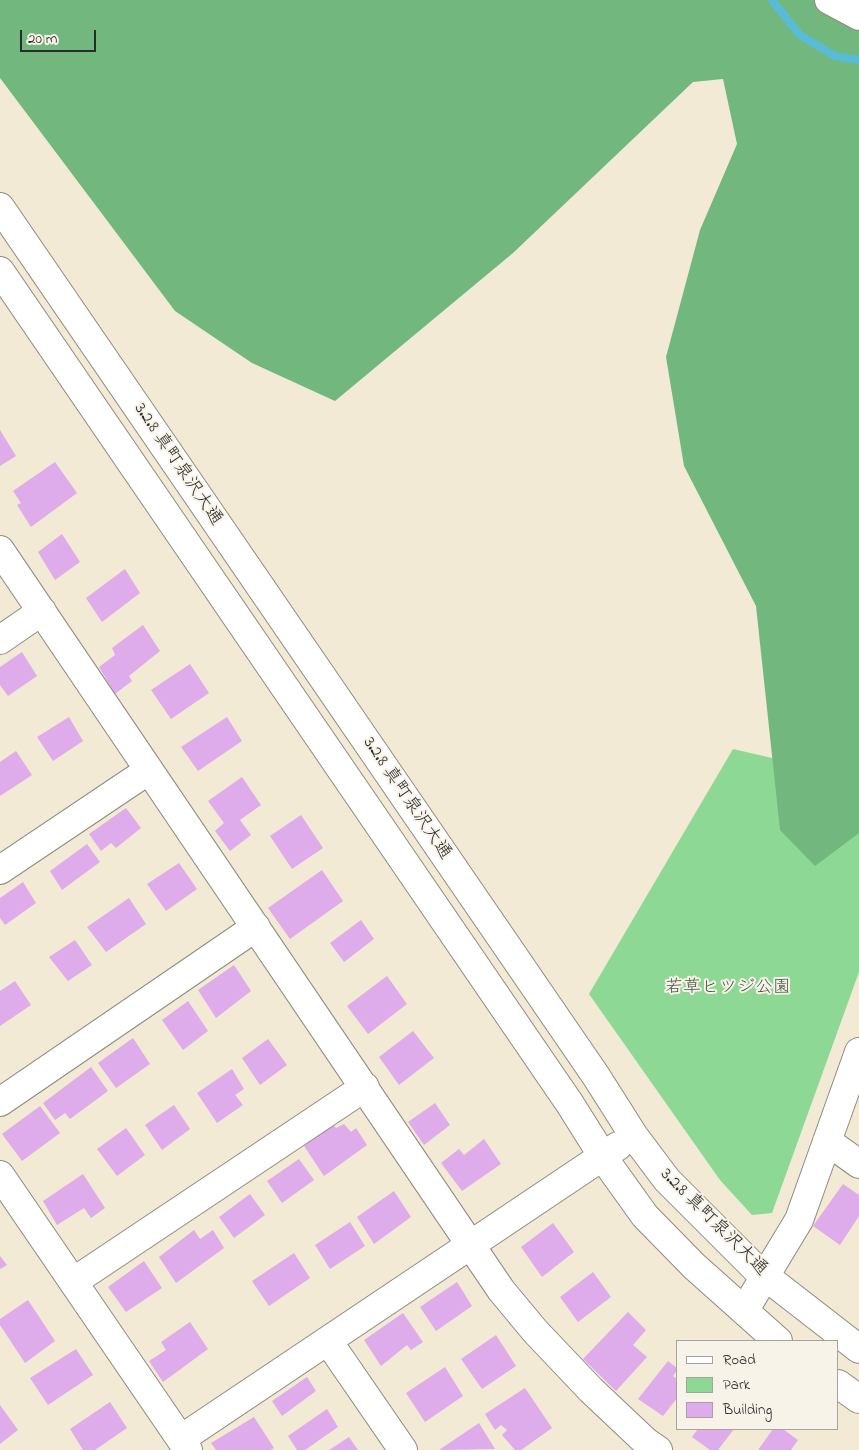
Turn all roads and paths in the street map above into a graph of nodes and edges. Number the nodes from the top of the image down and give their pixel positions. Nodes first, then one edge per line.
1 (829, 0) edge
2 (859, 16) edge
3 (0, 208) edge
4 (0, 271) edge
5 (0, 550) edge
6 (42, 611) junction
7 (0, 640) edge
8 (149, 770) junction
9 (0, 870) edge
10 (256, 927) junction
11 (859, 1052) edge
12 (365, 1087) junction
13 (0, 1102) edge
14 (634, 1136) junction
15 (827, 1141) junction
16 (603, 1156) junction
17 (859, 1164) edge
18 (0, 1175) edge
19 (471, 1246) junction
20 (766, 1277) junction
21 (73, 1282) junction
22 (744, 1311) junction
23 (777, 1340) edge
24 (328, 1341) junction
25 (859, 1349) edge
26 (839, 1385) edge
27 (859, 1399) edge
28 (184, 1445) edge
29 (403, 1450) edge
30 (658, 1450) edge

1 - 2 street
3 - 14 street, 3.2.8 真町泉沢大通
4 - 16 street, 3.2.8 真町泉沢大通
5 - 6 street
6 - 7 street
6 - 8 street
8 - 9 street
8 - 10 street
10 - 12 street
10 - 13 street
11 - 15 street
12 - 19 street
12 - 21 street
14 - 16 street
14 - 20 street, 3.2.8 真町泉沢大通
15 - 17 street
15 - 20 street
16 - 19 street
16 - 22 street, 3.2.8 真町泉沢大通
18 - 21 street
19 - 24 street
19 - 30 street
20 - 22 street
20 - 25 street, 3.2.8 真町泉沢大通
21 - 28 street
22 - 23 street, 3.2.8 真町泉沢大通
24 - 28 street
24 - 29 street
26 - 27 street

